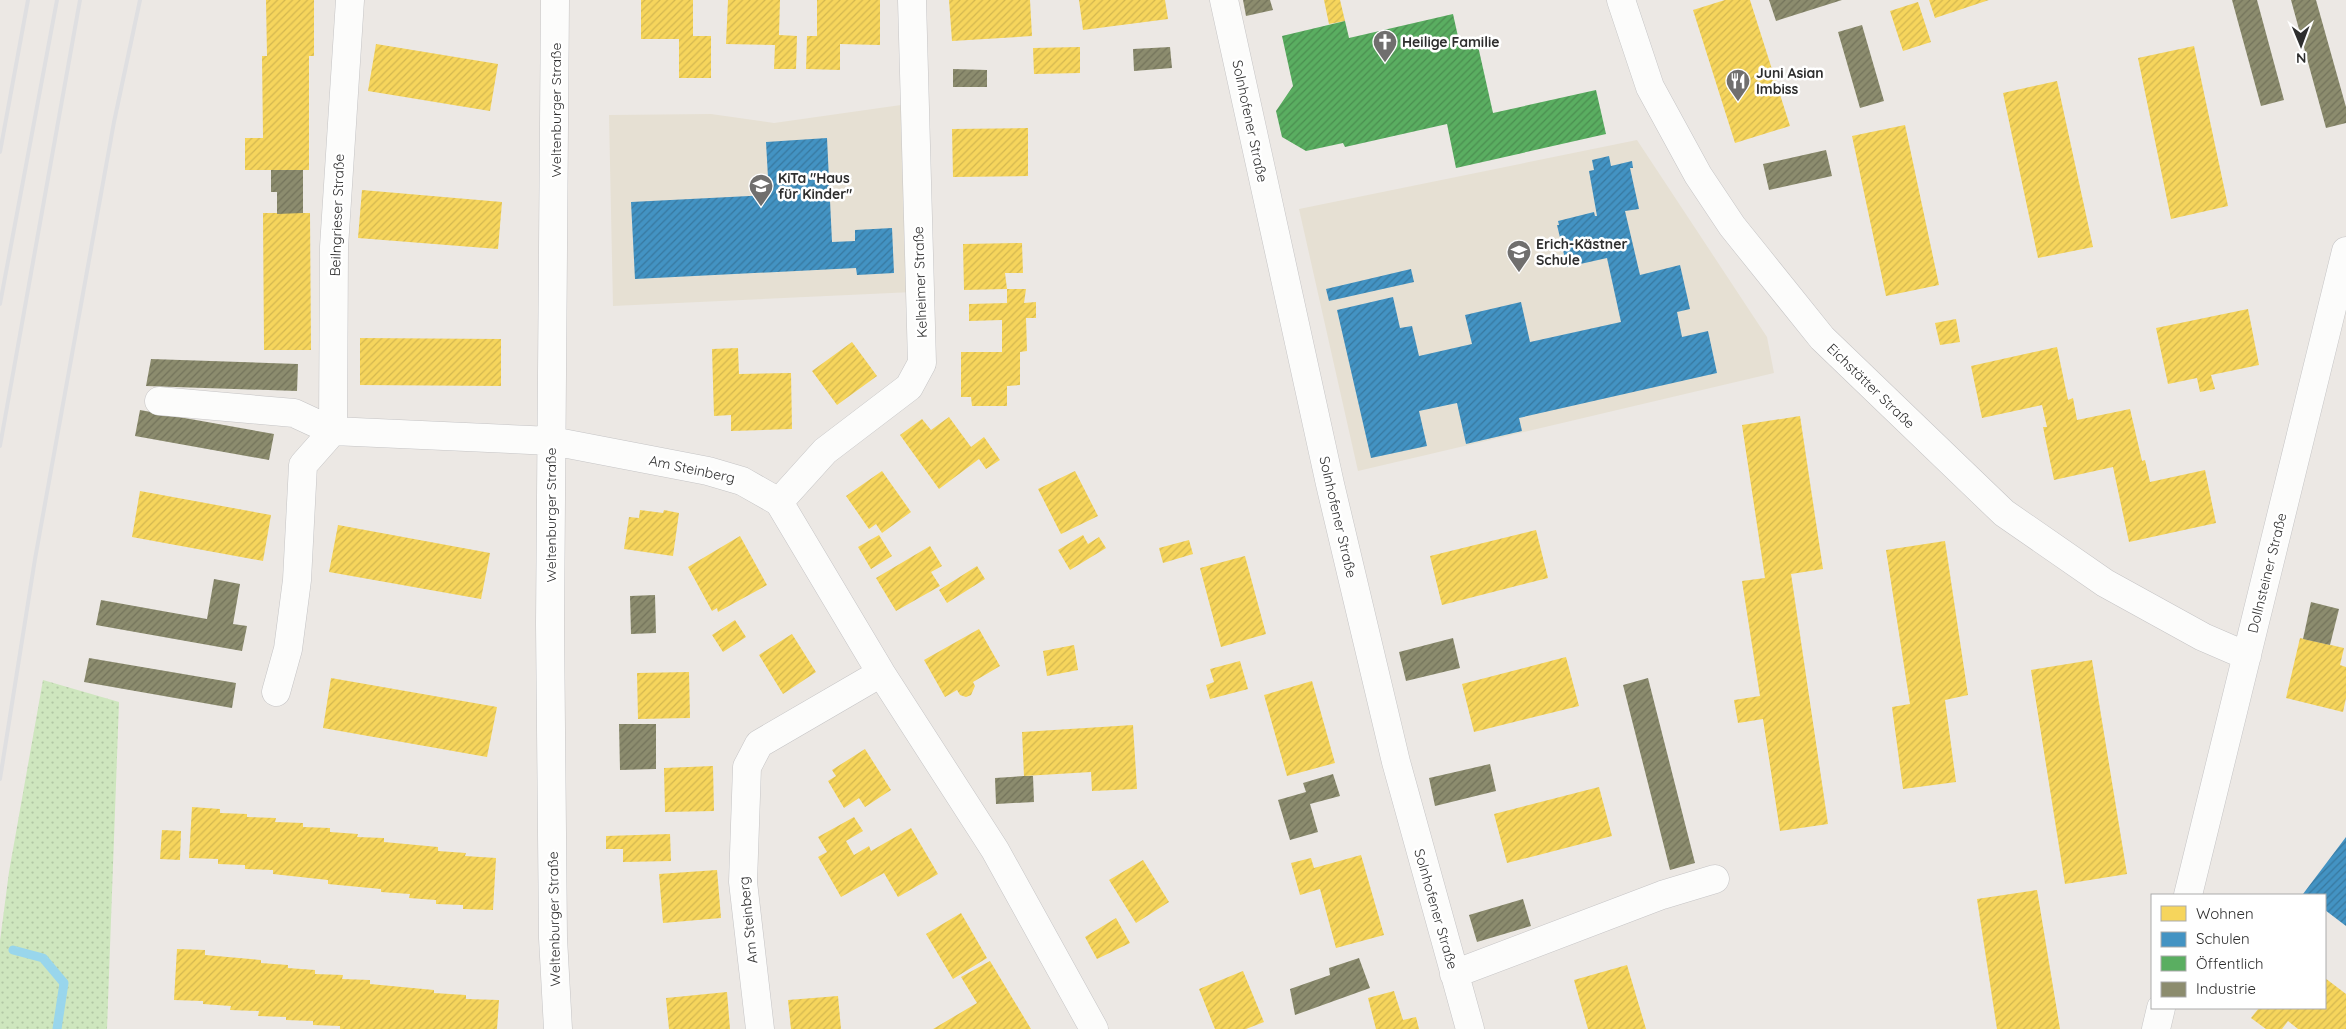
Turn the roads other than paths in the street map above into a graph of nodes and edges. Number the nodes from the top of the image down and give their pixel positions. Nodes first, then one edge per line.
1 (350, 0) edge
2 (555, 0) edge
3 (912, 0) edge
4 (1224, 0) edge
5 (1621, 0) edge
6 (2346, 251) edge
7 (159, 401) dead end
8 (333, 431) junction
9 (552, 441) junction
10 (779, 502) junction
11 (2247, 656) junction
12 (881, 673) junction
13 (276, 692) dead end
14 (1715, 880) dead end
15 (2188, 894) edge
16 (1454, 974) junction
17 (2161, 1009) edge
18 (558, 1029) edge
19 (760, 1029) edge
20 (1094, 1029) edge
21 (1470, 1029) edge
22 (2156, 1029) edge

1 - 8 street, Beilngrieser Straße
2 - 9 street, Weltenburger Straße
3 - 10 street, Kelheimer Straße
4 - 16 street, Solnhofener Straße
5 - 11 street, Eichstätter Straße
6 - 11 street, Dollnsteiner Straße
7 - 8 street
8 - 9 street
8 - 13 street
9 - 10 street, Am Steinberg
9 - 18 street, Weltenburger Straße
10 - 12 street, Am Steinberg
11 - 15 street, Dollnsteiner Straße
12 - 19 street, Am Steinberg
12 - 20 street, Am Steinberg
14 - 16 street
16 - 21 street, Solnhofener Straße
17 - 22 street

